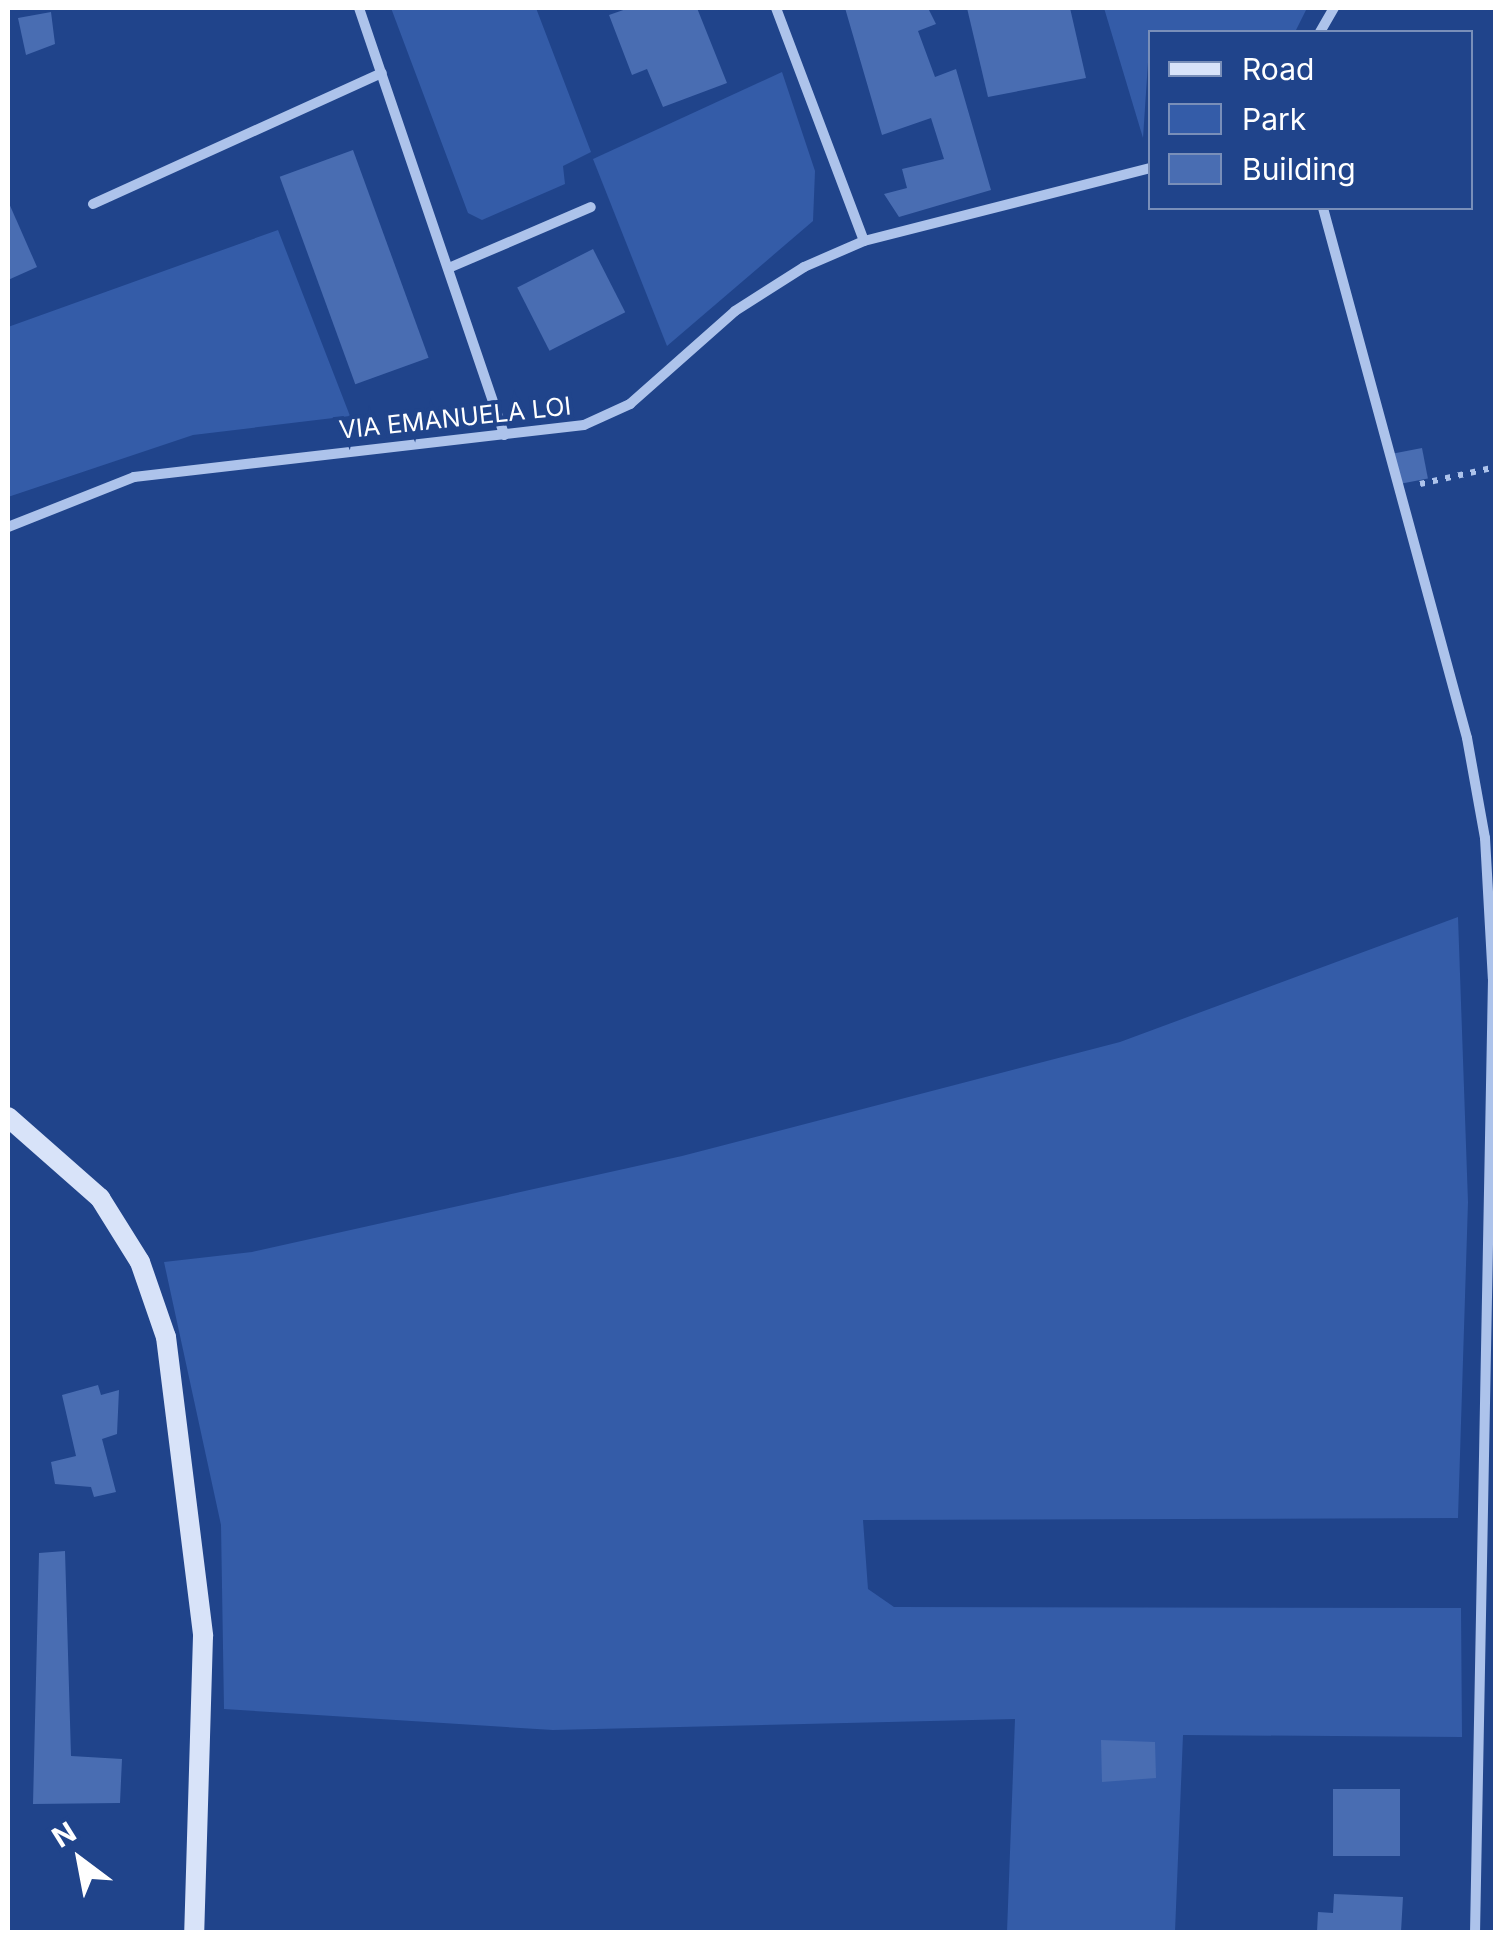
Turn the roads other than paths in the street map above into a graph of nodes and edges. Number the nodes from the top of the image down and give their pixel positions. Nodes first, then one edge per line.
1 (359, 8) edge
2 (776, 8) edge
3 (1334, 8) edge
4 (1321, 30) edge
5 (382, 73) junction
6 (1148, 169) edge
7 (92, 204) dead end
8 (590, 207) dead end
9 (1324, 210) edge
10 (864, 241) junction
11 (451, 267) junction
12 (504, 435) junction
13 (8, 527) edge
14 (8, 1116) edge
15 (194, 1932) edge
16 (1476, 1932) edge

1 - 5 street
2 - 10 street
3 - 4 street
5 - 7 street
5 - 11 street
6 - 10 street, VIA EMANUELA LOI
8 - 11 street
9 - 16 street
10 - 12 street, VIA EMANUELA LOI
11 - 12 street
12 - 13 street, VIA EMANUELA LOI
14 - 15 street

